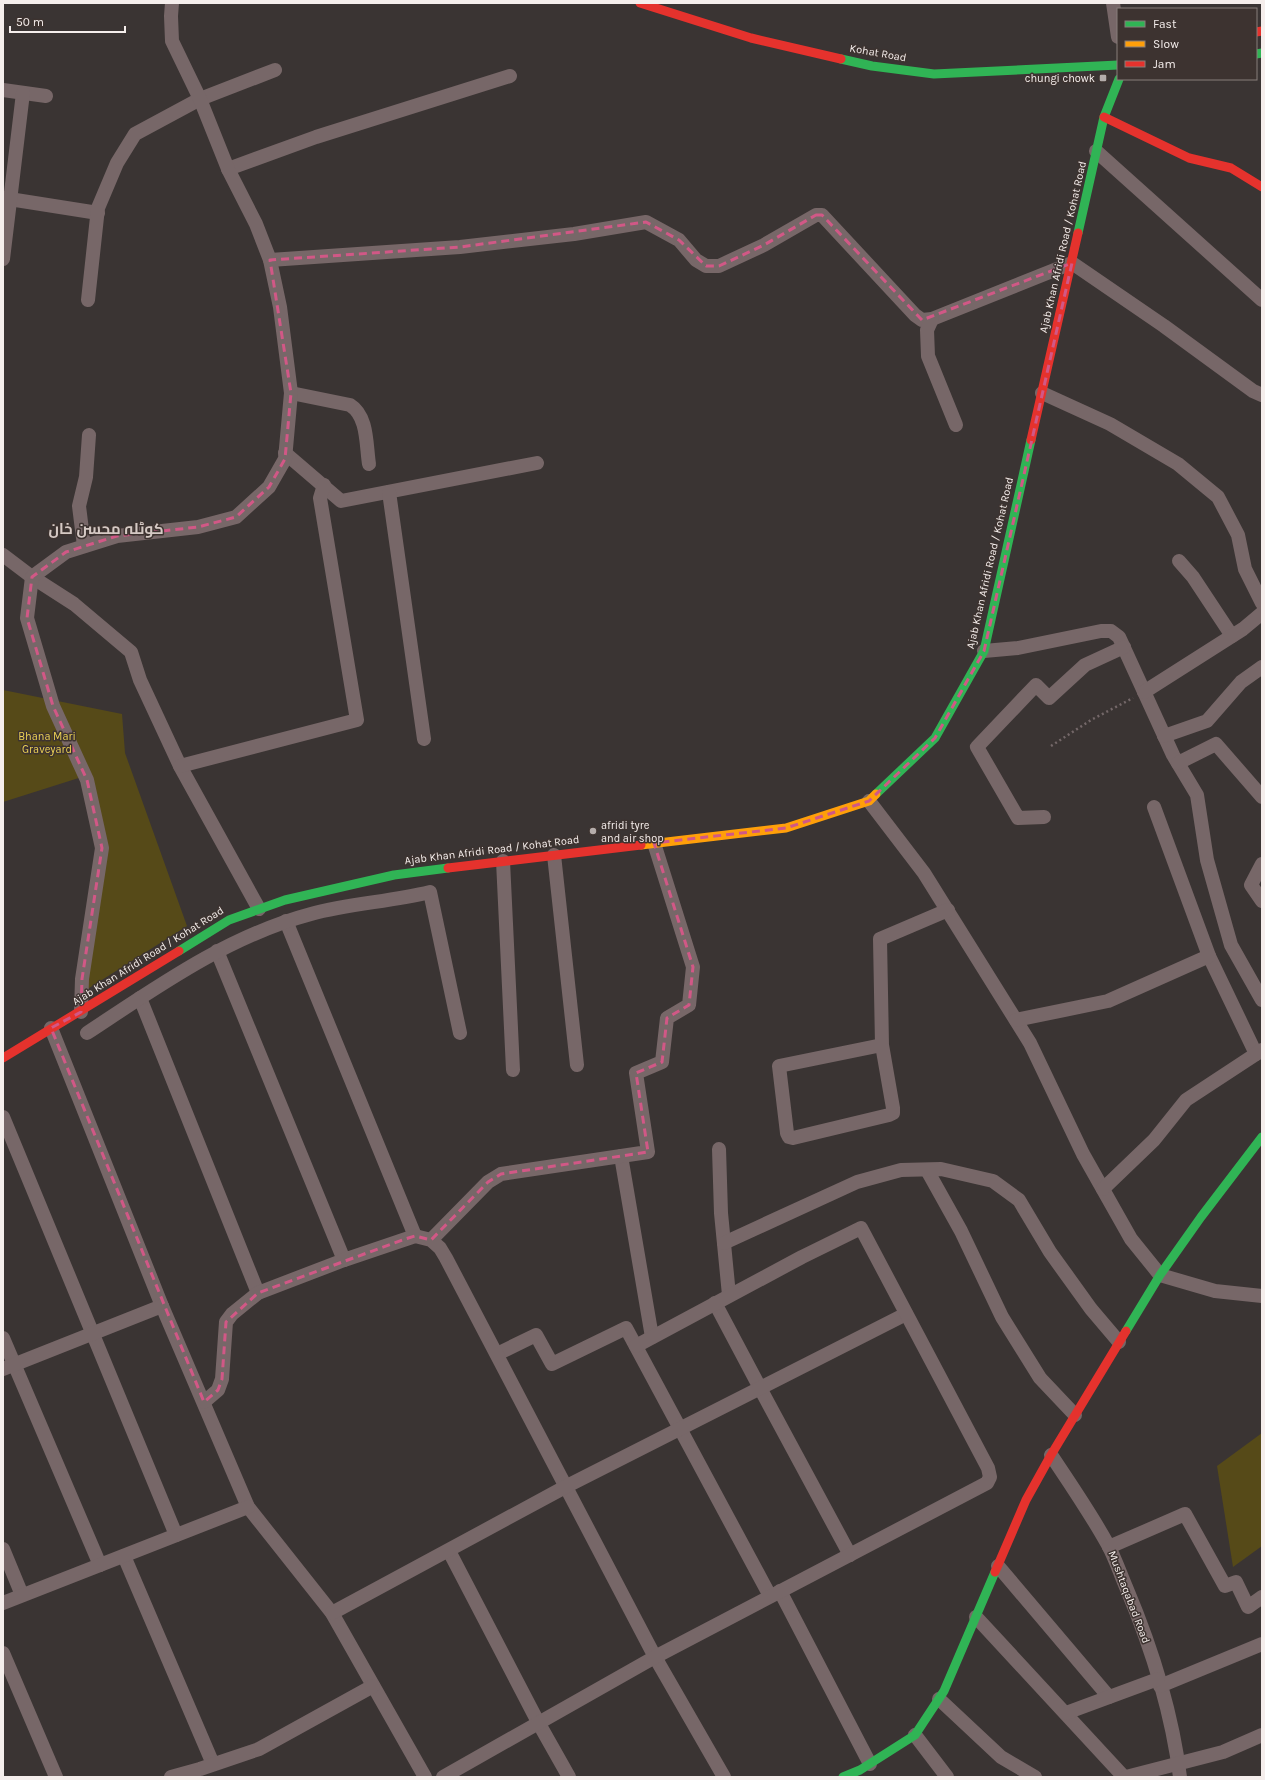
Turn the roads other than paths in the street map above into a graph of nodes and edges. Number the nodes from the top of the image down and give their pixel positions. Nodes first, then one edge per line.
1 (172, 3) edge
2 (640, 3) edge
3 (1113, 3) edge
4 (1117, 30) edge
5 (1117, 65) edge
6 (275, 70) dead end
7 (510, 76) dead end
8 (1119, 80) edge
9 (3, 90) edge
10 (23, 93) junction
11 (46, 96) dead end
12 (200, 99) junction
13 (1104, 117) junction
14 (1096, 151) junction
15 (228, 169) junction
16 (1262, 186) edge
17 (7, 199) edge
18 (98, 213) junction
19 (3, 259) edge
20 (270, 260) junction
21 (1072, 263) junction
22 (88, 300) dead end
23 (1262, 300) edge
24 (932, 319) junction
25 (290, 393) junction
26 (1042, 393) junction
27 (1262, 395) edge
28 (956, 425) dead end
29 (89, 434) dead end
30 (285, 453) junction
31 (537, 463) dead end
32 (369, 464) dead end
33 (324, 485) junction
34 (389, 492) junction
35 (84, 546) junction
36 (3, 555) edge
37 (1179, 561) dead end
38 (32, 577) junction
39 (1262, 603) edge
40 (1262, 613) edge
41 (1232, 636) junction
42 (1124, 648) junction
43 (984, 651) junction
44 (1262, 667) edge
45 (1144, 692) junction
46 (1164, 736) junction
47 (424, 739) dead end
48 (1178, 763) junction
49 (180, 766) junction
50 (1262, 797) edge
51 (869, 801) junction
52 (1154, 808) dead end
53 (1044, 818) dead end
54 (654, 843) junction
55 (554, 855) junction
56 (503, 861) junction
57 (1262, 864) edge
58 (1262, 901) edge
59 (259, 909) junction
60 (948, 910) junction
61 (286, 921) junction
62 (217, 950) junction
63 (1209, 956) junction
64 (140, 998) junction
65 (1262, 1000) edge
66 (81, 1012) junction
67 (1016, 1020) junction
68 (51, 1028) junction
69 (87, 1033) dead end
70 (460, 1033) dead end
71 (882, 1045) junction
72 (1259, 1052) edge
73 (3, 1058) edge
74 (577, 1065) dead end
75 (513, 1070) dead end
76 (3, 1118) edge
77 (1262, 1137) edge
78 (719, 1149) dead end
79 (621, 1156) junction
80 (927, 1170) junction
81 (1103, 1189) junction
82 (416, 1236) junction
83 (431, 1240) junction
84 (724, 1243) junction
85 (344, 1260) junction
86 (1160, 1275) junction
87 (258, 1293) junction
88 (730, 1295) junction
89 (1262, 1296) edge
90 (715, 1303) junction
91 (162, 1306) junction
92 (906, 1314) junction
93 (92, 1334) junction
94 (652, 1337) junction
95 (3, 1338) edge
96 (1119, 1342) junction
97 (636, 1346) junction
98 (497, 1354) junction
99 (9, 1367) edge
100 (760, 1388) junction
101 (204, 1402) junction
102 (1075, 1415) junction
103 (681, 1428) junction
104 (1051, 1455) junction
105 (567, 1486) junction
106 (248, 1507) junction
107 (176, 1535) junction
108 (1109, 1547) junction
109 (3, 1550) edge
110 (449, 1551) junction
111 (850, 1554) junction
112 (124, 1556) junction
113 (100, 1565) junction
114 (998, 1566) junction
115 (775, 1594) junction
116 (22, 1595) junction
117 (1262, 1597) edge
118 (3, 1603) edge
119 (332, 1613) junction
120 (976, 1617) junction
121 (1262, 1644) edge
122 (3, 1653) edge
123 (654, 1657) junction
124 (1159, 1683) junction
125 (373, 1686) junction
126 (1109, 1696) junction
127 (939, 1699) junction
128 (1066, 1713) junction
129 (538, 1722) junction
130 (915, 1735) junction
131 (1262, 1735) edge
132 (1178, 1763) junction
133 (213, 1764) junction
134 (870, 1764) junction
135 (56, 1777) edge
136 (171, 1777) edge
137 (425, 1777) edge
138 (443, 1777) edge
139 (569, 1777) edge
140 (724, 1777) edge
141 (844, 1777) edge
142 (947, 1777) edge
143 (1035, 1777) edge
144 (1125, 1777) edge
145 (1180, 1777) edge

1 - 12 street
2 - 5 main road, Kohat Road
3 - 4 street
6 - 12 street
7 - 15 street
8 - 13 main road, Ajab Khan Afridi Road / Kohat Road
9 - 10 street
10 - 11 street
10 - 17 street
12 - 15 street
12 - 18 street
13 - 14 main road, Ajab Khan Afridi Road / Kohat Road
13 - 16 main road
14 - 21 main road, Ajab Khan Afridi Road / Kohat Road
14 - 23 street
15 - 20 street
17 - 18 street
17 - 19 street
18 - 22 street
20 - 24 street
20 - 25 street
21 - 24 street
21 - 26 main road, Ajab Khan Afridi Road / Kohat Road
21 - 27 street
24 - 28 street
25 - 30 street
25 - 32 street
26 - 39 street
26 - 43 main road, Ajab Khan Afridi Road / Kohat Road
29 - 35 street
30 - 33 street
30 - 35 street
31 - 34 street
33 - 34 street
33 - 49 street
34 - 47 street
35 - 38 street
36 - 38 street
37 - 41 street
38 - 49 street
38 - 66 street
40 - 41 street
41 - 45 street
42 - 43 street
42 - 45 street
42 - 53 street
43 - 51 main road, Ajab Khan Afridi Road / Kohat Road
44 - 46 street
45 - 46 street
46 - 48 street
48 - 50 street
48 - 65 street
49 - 59 street
51 - 54 main road, Ajab Khan Afridi Road / Kohat Road
51 - 60 street
52 - 63 street
54 - 55 main road, Ajab Khan Afridi Road / Kohat Road
54 - 79 street
55 - 56 main road, Ajab Khan Afridi Road / Kohat Road
55 - 74 street
56 - 59 main road, Ajab Khan Afridi Road / Kohat Road
56 - 75 street
57 - 58 street
59 - 66 main road, Ajab Khan Afridi Road / Kohat Road
60 - 67 street
60 - 71 street
61 - 62 street
61 - 70 street
61 - 82 street
62 - 64 street
62 - 85 street
63 - 67 street
63 - 72 street
64 - 69 street
64 - 87 street
66 - 68 main road, Ajab Khan Afridi Road / Kohat Road
67 - 81 street
68 - 73 main road, Ajab Khan Afridi Road / Kohat Road
68 - 91 street
71 - 71 street
72 - 81 street
76 - 93 street
77 - 86 main road
78 - 84 street
79 - 83 street
79 - 94 street
80 - 84 street
80 - 96 street
80 - 102 street
81 - 86 street
82 - 83 street
82 - 85 street
83 - 98 street
84 - 88 street
85 - 87 street
86 - 89 street
86 - 96 main road
87 - 101 street
88 - 90 street
88 - 92 street
90 - 94 street
90 - 100 street
91 - 93 street
91 - 101 street
92 - 100 street
92 - 111 street
93 - 99 street
93 - 107 street
94 - 97 street
95 - 99 street
96 - 102 main road
97 - 98 street
97 - 103 street
98 - 105 street
99 - 113 street
100 - 103 street
100 - 111 street
101 - 106 street
102 - 104 main road
103 - 105 street
103 - 115 street
104 - 108 street, Mushtaqabad Road
104 - 114 main road
105 - 110 street
105 - 123 street
106 - 107 street
106 - 119 street
107 - 112 street
108 - 117 street
108 - 124 street, Mushtaqabad Road
109 - 116 street
110 - 119 street
110 - 129 street
111 - 115 street
112 - 113 street
112 - 133 street
113 - 116 street
114 - 120 main road
114 - 126 street
115 - 123 street
115 - 134 street
116 - 118 street
119 - 125 street
120 - 127 main road
120 - 128 street
121 - 124 street
122 - 135 street
123 - 129 street
123 - 140 street
124 - 126 street
124 - 132 street, Mushtaqabad Road
125 - 133 street
125 - 137 street
126 - 128 street
127 - 130 main road
127 - 143 street
128 - 144 street
129 - 138 street
129 - 139 street
130 - 134 main road
130 - 142 street
131 - 132 street
132 - 144 street
132 - 145 street, Mushtaqabad Road
133 - 136 street
134 - 141 main road

